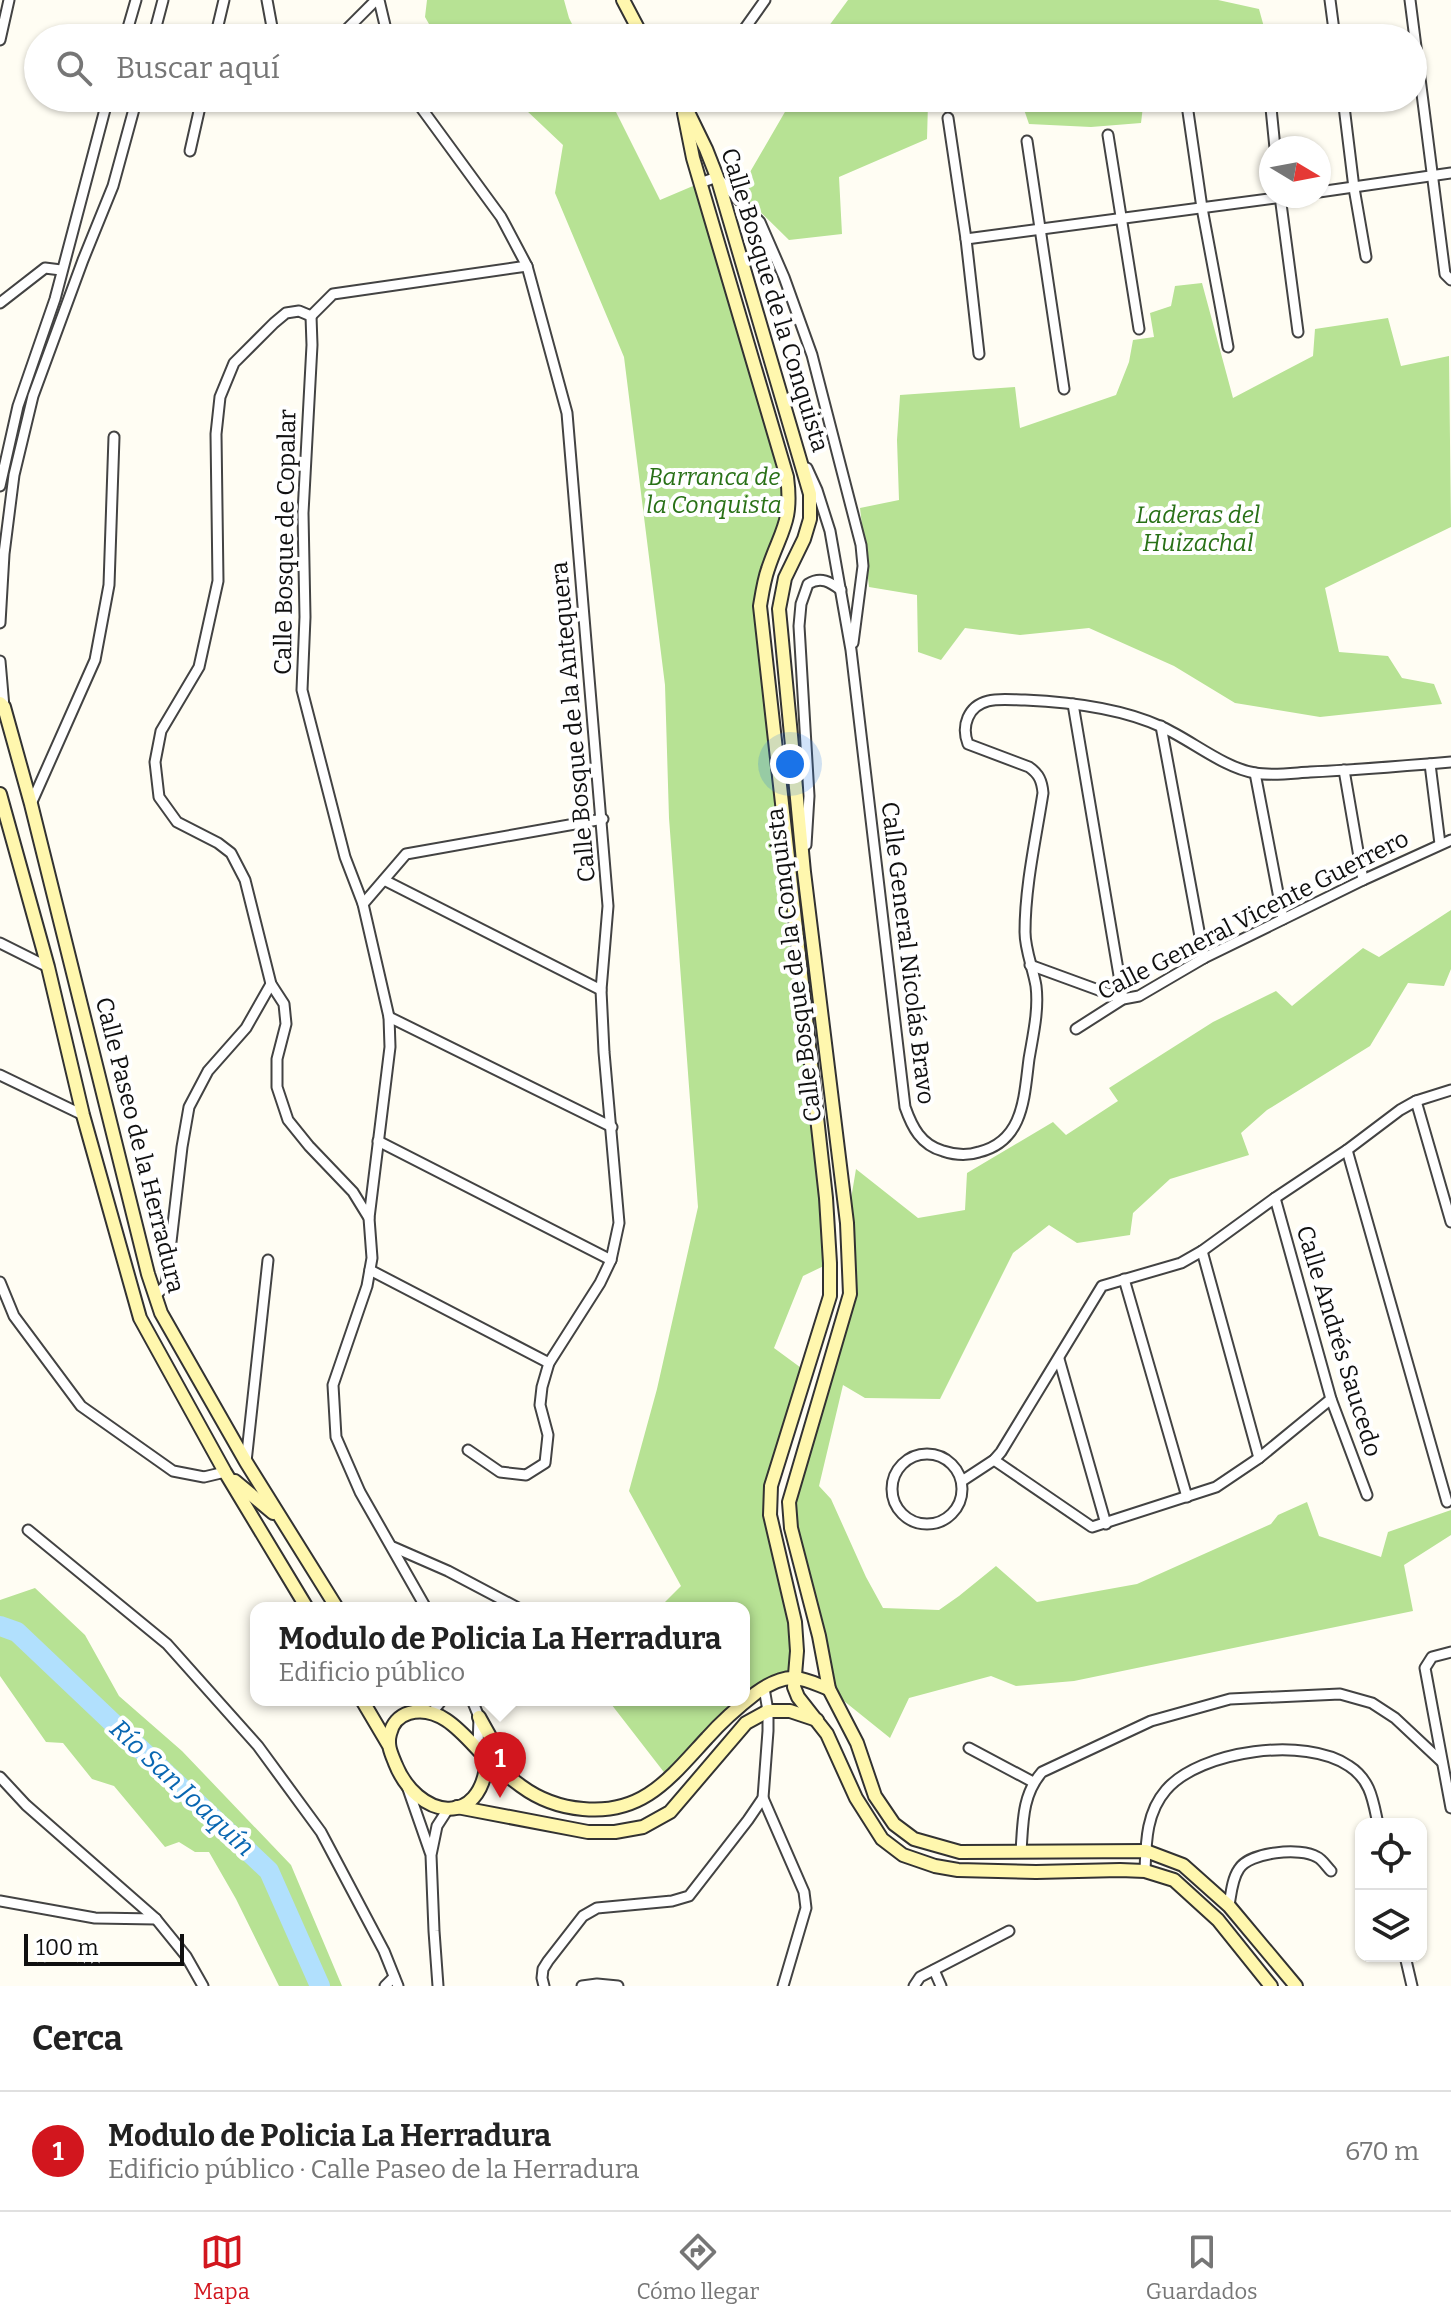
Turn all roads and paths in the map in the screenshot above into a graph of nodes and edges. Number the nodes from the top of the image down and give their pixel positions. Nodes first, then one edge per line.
1 (9, 0) edge
2 (136, 0) edge
3 (163, 0) edge
4 (224, 0) edge
5 (267, 0) edge
6 (378, 0) edge
7 (623, 0) edge
8 (765, 0) edge
9 (1330, 0) edge
10 (1410, 0) edge
11 (129, 24) edge
12 (157, 24) edge
13 (218, 24) edge
14 (271, 24) edge
15 (353, 24) edge
16 (384, 24) edge
17 (636, 24) edge
18 (748, 24) edge
19 (1333, 24) edge
20 (1413, 24) edge
21 (0, 40) edge
22 (104, 112) edge
23 (133, 112) edge
24 (199, 112) edge
25 (424, 112) edge
26 (684, 112) edge
27 (685, 112) edge
28 (1188, 112) edge
29 (1271, 112) edge
30 (1345, 112) edge
31 (1423, 112) edge
32 (948, 118) dead end
33 (1108, 135) dead end
34 (1274, 136) edge
35 (1027, 141) dead end
36 (190, 151) dead end
37 (1451, 173) edge
38 (1431, 176) junction
39 (717, 177) junction
40 (700, 183) junction
41 (1354, 188) junction
42 (1331, 191) edge
43 (1259, 200) edge
44 (1202, 208) junction
45 (1285, 208) edge
46 (1121, 219) junction
47 (1041, 228) junction
48 (966, 239) junction
49 (1366, 257) dead end
50 (527, 266) junction
51 (61, 270) junction
52 (1448, 277) edge
53 (751, 286) junction
54 (732, 291) junction
55 (0, 303) edge
56 (311, 316) junction
57 (1139, 329) dead end
58 (1298, 332) dead end
59 (1228, 347) dead end
60 (37, 348) junction
61 (50, 351) junction
62 (979, 354) dead end
63 (1064, 389) dead end
64 (114, 437) dead end
65 (797, 448) junction
66 (0, 486) edge
67 (841, 590) junction
68 (0, 623) edge
69 (851, 650) junction
70 (0, 661) edge
71 (1073, 704) junction
72 (1, 706) edge
73 (1161, 726) junction
74 (0, 739) edge
75 (15, 746) junction
76 (1451, 762) edge
77 (1430, 764) junction
78 (1344, 770) junction
79 (1255, 773) junction
80 (0, 794) edge
81 (31, 804) junction
82 (4, 819) edge
83 (603, 819) junction
84 (1451, 840) edge
85 (1440, 844) junction
86 (804, 872) junction
87 (384, 880) junction
88 (1363, 880) junction
89 (363, 904) junction
90 (1283, 919) junction
91 (0, 943) edge
92 (1204, 958) junction
93 (1030, 965) junction
94 (48, 967) junction
95 (271, 984) junction
96 (601, 990) junction
97 (1123, 999) junction
98 (389, 1017) junction
99 (1076, 1029) dead end
100 (0, 1075) edge
101 (1451, 1090) edge
102 (1416, 1101) junction
103 (83, 1115) junction
104 (612, 1127) junction
105 (378, 1141) junction
106 (1347, 1150) junction
107 (1275, 1198) junction
108 (369, 1218) junction
109 (1451, 1222) edge
110 (1202, 1251) junction
111 (268, 1260) dead end
112 (611, 1260) junction
113 (370, 1270) junction
114 (1124, 1279) junction
115 (0, 1282) edge
116 (155, 1296) junction
117 (1059, 1359) junction
118 (549, 1363) junction
119 (1331, 1399) junction
120 (468, 1450) dead end
121 (1259, 1458) junction
122 (994, 1460) junction
123 (246, 1462) junction
124 (225, 1472) junction
125 (962, 1481) junction
126 (1367, 1495) dead end
127 (1187, 1497) junction
128 (1447, 1502) dead end
129 (281, 1521) junction
130 (1106, 1524) junction
131 (28, 1530) dead end
132 (393, 1547) junction
133 (303, 1602) edge
134 (333, 1602) edge
135 (423, 1602) edge
136 (507, 1602) edge
137 (797, 1651) junction
138 (822, 1651) junction
139 (1451, 1652) edge
140 (793, 1678) junction
141 (764, 1688) junction
142 (829, 1689) junction
143 (750, 1698) edge
144 (366, 1706) edge
145 (417, 1706) edge
146 (434, 1706) edge
147 (474, 1706) edge
148 (739, 1706) edge
149 (768, 1711) junction
150 (425, 1712) junction
151 (479, 1717) junction
152 (817, 1720) junction
153 (388, 1744) junction
154 (969, 1748) dead end
155 (482, 1754) junction
156 (1442, 1762) junction
157 (0, 1777) edge
158 (516, 1782) junction
159 (1033, 1782) junction
160 (406, 1784) junction
161 (533, 1793) junction
162 (763, 1798) junction
163 (452, 1808) junction
164 (1451, 1808) edge
165 (1377, 1818) edge
166 (523, 1819) junction
167 (1146, 1851) junction
168 (1021, 1852) junction
169 (431, 1855) junction
170 (1145, 1871) junction
171 (1331, 1871) dead end
172 (0, 1901) edge
173 (1229, 1906) junction
174 (156, 1919) junction
175 (1009, 1931) dead end
176 (1406, 1962) edge
177 (934, 1970) junction
178 (396, 1981) edge
179 (203, 1986) edge
180 (385, 1986) edge
181 (438, 1986) edge
182 (544, 1986) edge
183 (582, 1986) edge
184 (618, 1986) edge
185 (783, 1986) edge
186 (914, 1986) edge
187 (941, 1986) edge
188 (1271, 1986) edge
189 (1296, 1986) edge
190 (1412, 1986) edge

1 - 21 street
2 - 11 street
3 - 12 street
4 - 13 street
5 - 14 street
6 - 15 street
6 - 16 street
7 - 17 main road
8 - 18 street
9 - 19 street
10 - 20 street
22 - 51 street
23 - 61 street
24 - 36 street
25 - 50 street, Calle Bosque de la Antequera
26 - 40 main road, Calle Bosque de la Conquista
27 - 39 main road, Calle Bosque de la Conquista
28 - 44 street
29 - 34 street
30 - 41 street
31 - 38 street
32 - 48 street
33 - 46 street
35 - 47 street
37 - 38 street
38 - 41 street
38 - 52 street
39 - 40 street
39 - 53 main road, Calle Bosque de la Conquista
39 - 69 street, Calle General Nicolás Bravo
40 - 54 main road, Calle Bosque de la Conquista
41 - 42 street
41 - 49 street
43 - 44 street
44 - 46 street
44 - 59 street
45 - 58 street
46 - 47 street
46 - 57 street
47 - 48 street
47 - 63 street
48 - 62 street
50 - 56 street
50 - 83 street, Calle Bosque de la Antequera
51 - 55 street
51 - 60 street
53 - 54 main road
53 - 65 main road, Calle Bosque de la Conquista
54 - 137 main road, Calle Bosque de la Conquista
56 - 89 street, Calle Bosque de Copalar
56 - 95 street
60 - 61 street
60 - 66 street
61 - 68 street
64 - 81 street
65 - 67 street, Calle General Nicolás Bravo
65 - 86 main road, Calle Bosque de la Conquista
67 - 69 street, Calle General Nicolás Bravo
67 - 86 street
69 - 93 street, Calle General Nicolás Bravo
70 - 72 street
71 - 73 street
71 - 93 street, Calle General Nicolás Bravo
71 - 97 street
72 - 75 main road, Calle Paseo de la Herradura
73 - 79 street
73 - 92 street
74 - 75 main road
75 - 81 main road, Calle Paseo de la Herradura
76 - 77 street
77 - 78 street
77 - 85 street
78 - 79 street
78 - 88 street
79 - 90 street
80 - 82 main road, Calle Paseo de la Herradura
81 - 116 main road, Calle Paseo de la Herradura
82 - 94 main road, Calle Paseo de la Herradura
83 - 87 street
83 - 96 street, Calle Bosque de la Antequera
84 - 85 street, Calle General Vicente Guerrero
85 - 88 street, Calle General Vicente Guerrero
86 - 138 main road, Calle Bosque de la Conquista
87 - 89 street
87 - 96 street
88 - 90 street, Calle General Vicente Guerrero
89 - 98 street, Calle Bosque de Copalar
90 - 92 street, Calle General Vicente Guerrero
91 - 94 street
92 - 97 street, Calle General Vicente Guerrero
93 - 97 street
94 - 103 main road, Calle Paseo de la Herradura
95 - 108 street
95 - 116 street
96 - 104 street, Calle Bosque de la Antequera
97 - 99 street, Calle General Vicente Guerrero
98 - 104 street
98 - 105 street, Calle Bosque de Copalar
100 - 103 street
101 - 102 street
102 - 106 street
102 - 109 street
103 - 124 main road, Calle Paseo de la Herradura
104 - 112 street, Calle Bosque de la Antequera
105 - 108 street, Calle Bosque de Copalar
105 - 112 street
106 - 107 street
106 - 128 street
107 - 110 street
107 - 119 street, Calle Andrés Saucedo
108 - 113 street, Calle Bosque de Copalar
110 - 114 street
110 - 121 street
111 - 123 street
112 - 118 street, Calle Bosque de la Antequera
113 - 118 street
113 - 132 street, Calle Bosque de Copalar
114 - 117 street
114 - 127 street
115 - 124 street
116 - 123 main road, Calle Paseo de la Herradura
117 - 122 street
117 - 130 street
118 - 120 street, Calle Bosque de la Antequera
119 - 121 street
119 - 126 street, Calle Andrés Saucedo
121 - 127 street
122 - 125 street
122 - 130 street
123 - 129 main road, Calle Paseo de la Herradura
124 - 129 main road
124 - 133 main road, Calle Paseo de la Herradura
125 - 125 street
127 - 130 street
129 - 134 main road, Calle Paseo de la Herradura
131 - 178 street
132 - 135 street, Calle Bosque de Copalar
132 - 136 street
137 - 138 main road
137 - 140 main road, Calle Bosque de la Conquista
138 - 142 main road, Calle Bosque de la Conquista
139 - 156 street
140 - 141 main road
140 - 142 main road
140 - 152 main road
141 - 143 main road
141 - 149 street
142 - 168 main road, Calle Bosque de la Conquista
144 - 153 main road
145 - 150 main road
146 - 150 street
147 - 151 street
148 - 161 main road
149 - 152 main road
149 - 162 street
149 - 166 main road
150 - 153 main road
150 - 155 main road
151 - 155 street
151 - 158 main road
152 - 170 main road
153 - 160 main road
154 - 159 street
155 - 158 main road
155 - 163 main road
156 - 159 street
156 - 164 street
157 - 174 street
158 - 161 main road
159 - 168 street
160 - 163 main road
160 - 169 street
161 - 166 main road
162 - 182 street
162 - 185 street
163 - 166 main road
163 - 169 street
165 - 167 street
167 - 168 main road, Calle Bosque de la Conquista
167 - 170 street
167 - 173 main road
169 - 181 street
170 - 188 main road
171 - 173 street
172 - 174 street
173 - 189 main road
174 - 179 street
175 - 177 street
176 - 190 street
177 - 186 street
177 - 187 street
178 - 180 street
183 - 184 street

